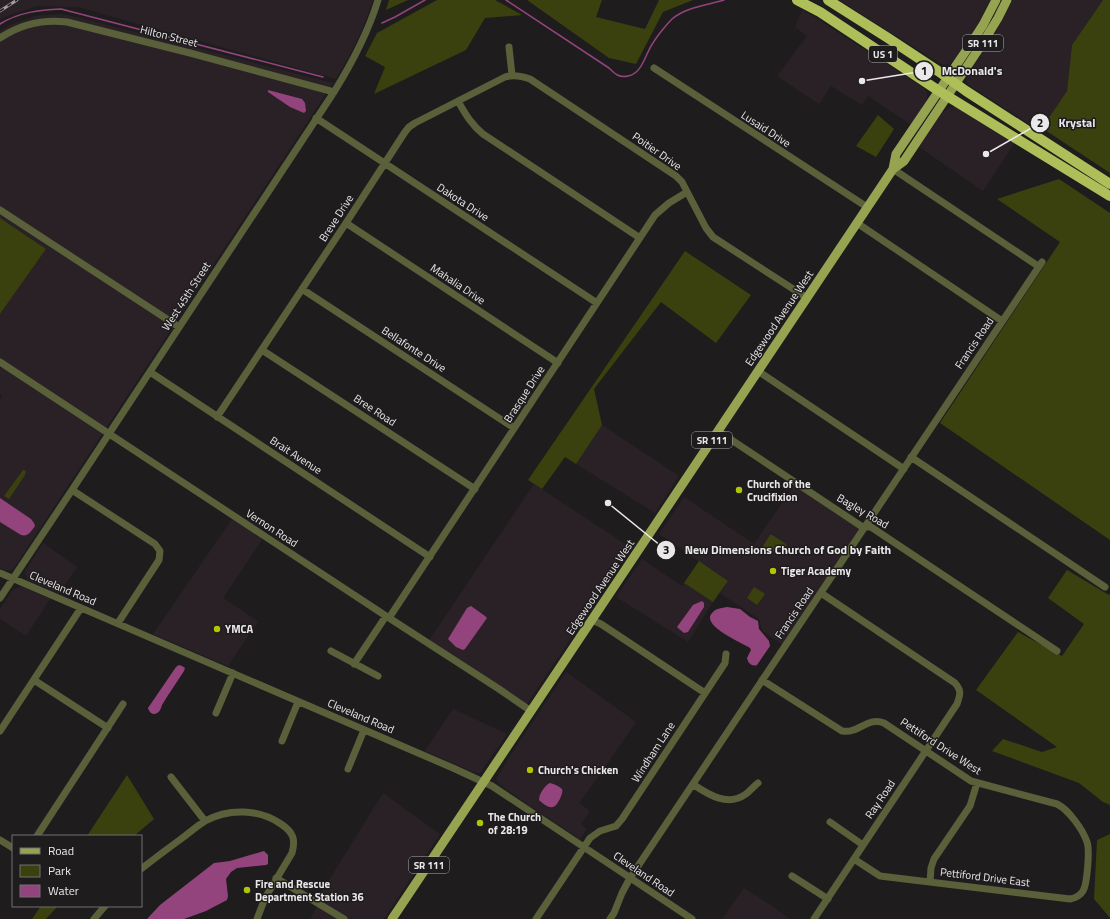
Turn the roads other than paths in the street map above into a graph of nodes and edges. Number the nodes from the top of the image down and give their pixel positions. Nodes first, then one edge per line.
1 (378, 0) edge
2 (797, 0) edge
3 (828, 0) edge
4 (996, 0) edge
5 (1007, 0) edge
6 (0, 38) edge
7 (509, 47) dead end
8 (654, 68) dead end
9 (512, 75) junction
10 (951, 81) junction
11 (334, 92) junction
12 (943, 93) junction
13 (458, 101) junction
14 (316, 118) junction
15 (384, 164) junction
16 (893, 169) junction
17 (1110, 184) edge
18 (687, 192) junction
19 (1110, 196) edge
20 (867, 207) junction
21 (0, 210) edge
22 (346, 223) junction
23 (857, 223) junction
24 (640, 238) junction
25 (302, 289) junction
26 (807, 298) junction
27 (597, 303) junction
28 (1002, 321) junction
29 (178, 327) junction
30 (262, 350) junction
31 (0, 362) edge
32 (558, 363) junction
33 (758, 371) junction
34 (150, 372) junction
35 (217, 417) junction
36 (514, 428) junction
37 (718, 431) junction
38 (108, 434) junction
39 (911, 457) junction
40 (904, 469) junction
41 (475, 489) junction
42 (72, 490) junction
43 (865, 526) junction
44 (430, 557) junction
45 (0, 573) edge
46 (13, 578) junction
47 (1105, 587) dead end
48 (821, 593) junction
49 (0, 598) edge
50 (81, 608) junction
51 (388, 617) junction
52 (592, 620) junction
53 (118, 623) junction
54 (331, 651) dead end
55 (1057, 651) dead end
56 (726, 654) dead end
57 (354, 664) junction
58 (233, 673) junction
59 (378, 676) dead end
60 (34, 680) junction
61 (762, 680) junction
62 (705, 693) junction
63 (298, 702) junction
64 (123, 704) dead end
65 (531, 711) junction
66 (216, 713) dead end
67 (108, 728) junction
68 (364, 730) junction
69 (0, 731) edge
70 (282, 741) dead end
71 (926, 750) junction
72 (348, 769) dead end
73 (171, 776) dead end
74 (484, 782) junction
75 (758, 783) dead end
76 (977, 783) junction
77 (694, 784) junction
78 (205, 821) junction
79 (830, 822) dead end
80 (38, 835) edge
81 (0, 840) edge
82 (863, 845) junction
83 (12, 847) edge
84 (583, 847) junction
85 (854, 859) junction
86 (1088, 859) joint
87 (142, 868) edge
88 (792, 876) dead end
89 (276, 878) junction
90 (630, 878) junction
91 (930, 882) junction
92 (828, 900) junction
93 (104, 907) edge
94 (94, 919) edge
95 (257, 919) edge
96 (344, 919) edge
97 (392, 919) edge
98 (536, 919) edge
99 (610, 919) edge
100 (692, 919) edge
101 (814, 919) edge

1 - 11 street, West 45th Street
2 - 12 highway, US 1
3 - 10 highway, US 1
4 - 10 main road, SR 111
5 - 10 main road, SR 111
6 - 11 street, Hilton Street
7 - 9 street
8 - 20 street, Lusaid Drive
9 - 13 street, Breve Drive
9 - 18 street, Poitier Drive
10 - 12 main road, SR 111
10 - 17 highway, US 1
11 - 14 street, West 45th Street
12 - 16 main road, Edgewood Avenue West / SR 111
12 - 19 highway, US 1
13 - 15 street, Breve Drive
13 - 24 street
14 - 15 street, Dakota Drive
14 - 29 street, West 45th Street
15 - 22 street, Breve Drive
15 - 27 street, Dakota Drive
16 - 20 main road, Edgewood Avenue West / SR 111
16 - 28 street, Francis Road
18 - 24 street, Brasque Drive
18 - 26 street, Poitier Drive
20 - 23 main road, Edgewood Avenue West / SR 111
21 - 29 street
22 - 25 street, Breve Drive
22 - 32 street, Mahalia Drive
23 - 26 main road, Edgewood Avenue West / SR 111
23 - 28 street
24 - 27 street, Brasque Drive
25 - 30 street, Breve Drive
25 - 36 street, Bellafonte Drive
26 - 33 main road, Edgewood Avenue West / SR 111
27 - 32 street, Brasque Drive
28 - 39 street, Francis Road
29 - 34 street, West 45th Street
30 - 35 street, Breve Drive
30 - 41 street, Bree Road
31 - 38 street, Vernon Road
32 - 36 street, Brasque Drive
33 - 37 main road, Edgewood Avenue West / SR 111
33 - 40 street
34 - 35 street, Brait Avenue
34 - 38 street, West 45th Street
35 - 44 street, Brait Avenue
36 - 41 street, Brasque Drive
37 - 43 street, Bagley Road
37 - 52 main road, Edgewood Avenue West / SR 111
38 - 42 street, West 45th Street
38 - 51 street, Vernon Road
39 - 40 street, Francis Road
39 - 47 street
40 - 43 street, Francis Road
41 - 44 street, Brasque Drive
42 - 46 street, West 45th Street
42 - 53 street
43 - 48 street, Francis Road
43 - 55 street, Bagley Road
44 - 51 street, Brasque Drive
45 - 46 street, Cleveland Road
46 - 49 street, West 45th Street
46 - 50 street, Cleveland Road
48 - 61 street, Francis Road
48 - 71 street, Ray Road
50 - 53 street, Cleveland Road
50 - 60 street
51 - 57 street, Brasque Drive
51 - 65 street, Vernon Road
52 - 62 street
52 - 65 main road, Edgewood Avenue West / SR 111
53 - 58 street, Cleveland Road
54 - 57 street
56 - 62 street, Windham Lane
57 - 59 street
58 - 63 street, Cleveland Road
58 - 66 street
60 - 67 street
60 - 69 street
61 - 71 street, Pettiford Drive West
61 - 77 street, Francis Road
62 - 84 street, Windham Lane
63 - 68 street, Cleveland Road
63 - 70 street
64 - 67 street
65 - 74 main road, Edgewood Avenue West / SR 111
67 - 80 street
68 - 72 street
68 - 74 street, Cleveland Road
71 - 76 street, Pettiford Drive West
71 - 82 street, Ray Road
73 - 78 street
74 - 84 street, Cleveland Road
74 - 97 main road, Edgewood Avenue West / SR 111
75 - 77 street
76 - 86 street, Pettiford Drive West
76 - 91 street
77 - 90 street, Francis Road
78 - 87 street
78 - 89 street
79 - 82 street
81 - 83 street
82 - 85 street, Ray Road
84 - 90 street, Cleveland Road
84 - 98 street, Windham Lane
85 - 91 street, Pettiford Drive East
85 - 92 street, Ray Road
86 - 91 street, Pettiford Drive East
88 - 92 street
89 - 95 street
89 - 96 street
90 - 99 street, Francis Road
90 - 100 street, Cleveland Road
92 - 101 street, Ray Road
93 - 94 street

